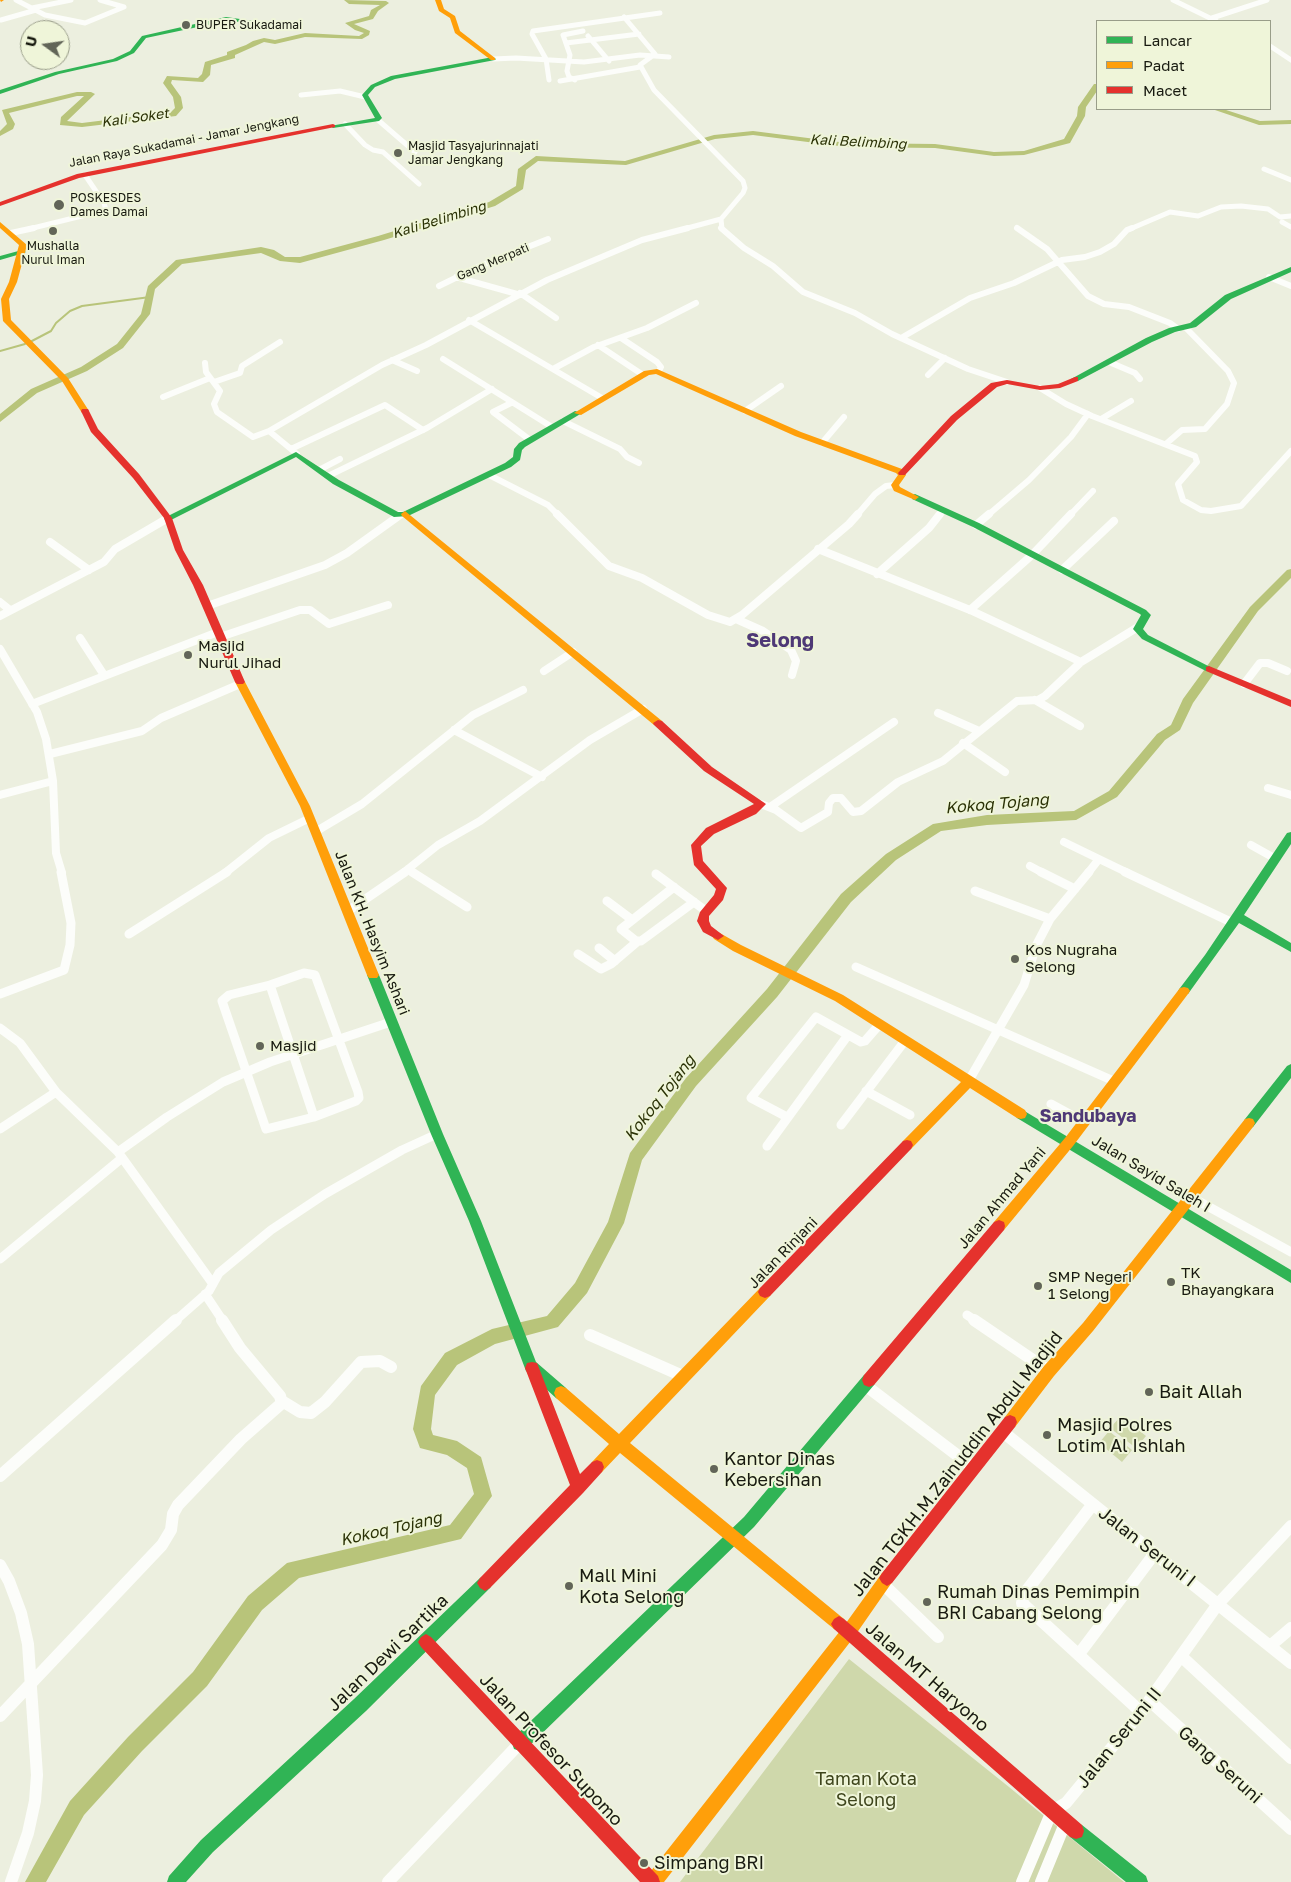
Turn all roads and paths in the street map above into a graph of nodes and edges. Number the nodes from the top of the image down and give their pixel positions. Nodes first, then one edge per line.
1 (16, 0) edge
2 (71, 0) edge
3 (100, 0) edge
4 (438, 0) edge
5 (1173, 0) edge
6 (1267, 0) edge
7 (34, 9) junction
8 (660, 13) dead end
9 (624, 17) junction
10 (1214, 20) edge
11 (251, 21) dead end
12 (0, 22) edge
13 (575, 24) junction
14 (583, 31) junction
15 (639, 34) junction
16 (591, 39) junction
17 (566, 43) junction
18 (1271, 47) edge
19 (654, 55) junction
20 (669, 57) dead end
21 (493, 59) junction
22 (546, 60) junction
23 (1291, 60) edge
24 (568, 61) junction
25 (609, 61) junction
26 (600, 62) junction
27 (640, 67) junction
28 (608, 73) junction
29 (572, 79) junction
30 (549, 80) dead end
31 (560, 81) dead end
32 (580, 82) dead end
33 (0, 92) edge
34 (301, 95) dead end
35 (365, 97) junction
36 (378, 120) junction
37 (345, 124) junction
38 (704, 142) joint
39 (416, 152) dead end
40 (402, 168) joint
41 (1264, 169) dead end
42 (85, 175) junction
43 (1291, 180) edge
44 (419, 184) dead end
45 (0, 204) edge
46 (1291, 216) edge
47 (721, 218) junction
48 (1282, 222) dead end
49 (0, 224) edge
50 (1291, 227) edge
51 (1017, 228) dead end
52 (11, 233) junction
53 (548, 239) dead end
54 (22, 252) junction
55 (0, 258) edge
56 (1060, 261) junction
57 (1291, 269) edge
58 (456, 277) junction
59 (1269, 277) junction
60 (439, 286) dead end
61 (1291, 286) edge
62 (518, 294) junction
63 (696, 303) dead end
64 (556, 318) dead end
65 (469, 320) junction
66 (1182, 328) junction
67 (621, 338) junction
68 (901, 338) junction
69 (280, 342) dead end
70 (598, 345) junction
71 (945, 358) junction
72 (443, 359) dead end
73 (392, 360) junction
74 (1109, 362) junction
75 (205, 363) dead end
76 (553, 369) junction
77 (417, 371) dead end
78 (659, 371) junction
79 (643, 375) junction
80 (928, 375) dead end
81 (1140, 379) dead end
82 (212, 380) junction
83 (1007, 382) junction
84 (780, 386) dead end
85 (492, 388) junction
86 (1040, 388) junction
87 (163, 397) dead end
88 (602, 398) junction
89 (1131, 401) dead end
90 (511, 403) junction
91 (745, 411) junction
92 (1088, 414) junction
93 (844, 417) dead end
94 (1101, 419) junction
95 (563, 421) junction
96 (552, 427) junction
97 (423, 430) junction
98 (269, 431) junction
99 (530, 440) junction
100 (822, 443) junction
101 (1167, 443) junction
102 (1291, 451) edge
103 (294, 452) junction
104 (340, 460) dead end
105 (639, 463) dead end
106 (324, 473) junction
107 (902, 474) junction
108 (489, 475) junction
109 (895, 485) junction
110 (1093, 491) dead end
111 (943, 510) junction
112 (402, 515) junction
113 (168, 518) junction
114 (1114, 521) dead end
115 (976, 526) junction
116 (50, 542) dead end
117 (818, 549) junction
118 (1032, 555) junction
119 (89, 570) junction
120 (1062, 570) junction
121 (878, 574) junction
122 (0, 602) edge
123 (388, 605) dead end
124 (207, 606) junction
125 (10, 610) junction
126 (970, 610) junction
127 (0, 616) edge
128 (736, 620) junction
129 (1138, 627) junction
130 (219, 635) junction
131 (80, 638) dead end
132 (0, 650) edge
133 (573, 652) junction
134 (1081, 662) junction
135 (544, 671) dead end
136 (1287, 671) dead end
137 (792, 674) dead end
138 (104, 675) junction
139 (1240, 682) junction
140 (240, 684) junction
141 (522, 690) dead end
142 (1035, 700) junction
143 (32, 704) junction
144 (1291, 704) edge
145 (643, 708) junction
146 (938, 713) dead end
147 (894, 722) dead end
148 (1080, 726) dead end
149 (454, 730) junction
150 (979, 731) junction
151 (963, 743) junction
152 (50, 754) junction
153 (1005, 772) dead end
154 (542, 777) junction
155 (53, 781) junction
156 (1268, 788) dead end
157 (0, 795) edge
158 (1291, 795) edge
159 (766, 806) junction
160 (310, 818) junction
161 (315, 832) junction
162 (1291, 836) edge
163 (1064, 842) dead end
164 (1251, 844) dead end
165 (1099, 859) junction
166 (1276, 860) junction
167 (1030, 866) dead end
168 (408, 869) junction
169 (656, 874) dead end
170 (674, 888) junction
171 (1075, 888) junction
172 (975, 891) dead end
173 (607, 901) dead end
174 (694, 902) junction
175 (467, 907) dead end
176 (348, 911) junction
177 (706, 911) junction
178 (631, 919) junction
179 (1050, 920) junction
180 (1236, 920) junction
181 (129, 934) dead end
182 (638, 941) junction
183 (599, 948) dead end
184 (1291, 948) edge
185 (578, 954) dead end
186 (615, 961) junction
187 (856, 967) dead end
188 (270, 985) junction
189 (0, 994) edge
190 (391, 1022) junction
191 (879, 1025) junction
192 (0, 1028) edge
193 (1000, 1029) junction
194 (848, 1035) junction
195 (340, 1039) junction
196 (904, 1042) junction
197 (292, 1055) junction
198 (1291, 1069) edge
199 (245, 1072) junction
200 (968, 1082) junction
201 (1116, 1082) junction
202 (866, 1091) junction
203 (56, 1092) junction
204 (1051, 1104) dead end
205 (910, 1115) dead end
206 (314, 1117) junction
207 (787, 1118) junction
208 (1084, 1122) junction
209 (841, 1125) dead end
210 (0, 1129) edge
211 (437, 1134) junction
212 (1068, 1142) junction
213 (767, 1146) dead end
214 (120, 1155) junction
215 (1191, 1197) junction
216 (1181, 1210) junction
217 (1291, 1252) edge
218 (0, 1259) edge
219 (1291, 1277) edge
220 (213, 1284) junction
221 (205, 1294) junction
222 (967, 1314) dead end
223 (590, 1335) dead end
224 (532, 1366) junction
225 (391, 1367) dead end
226 (1049, 1371) junction
227 (685, 1377) junction
228 (865, 1385) junction
229 (282, 1401) junction
230 (1003, 1432) junction
231 (620, 1444) junction
232 (974, 1468) junction
233 (0, 1476) edge
234 (578, 1488) junction
235 (1093, 1504) junction
236 (1291, 1526) edge
237 (733, 1538) junction
238 (1155, 1553) junction
239 (0, 1564) edge
240 (883, 1584) junction
241 (1218, 1604) junction
242 (1291, 1628) edge
243 (850, 1632) junction
244 (938, 1637) dead end
245 (426, 1642) junction
246 (1270, 1646) junction
247 (1078, 1654) junction
248 (1182, 1657) junction
249 (1291, 1663) edge
250 (32, 1680) junction
251 (1150, 1701) junction
252 (1141, 1712) junction
253 (0, 1716) edge
254 (520, 1744) junction
255 (1291, 1758) edge
256 (1066, 1803) junction
257 (1052, 1810) junction
258 (1066, 1822) junction
259 (1291, 1829) edge
260 (11, 1882) edge
261 (175, 1882) edge
262 (388, 1882) edge
263 (652, 1882) edge
264 (1022, 1882) edge
265 (1041, 1882) edge
266 (1140, 1882) edge

1 - 7 street
2 - 7 street
3 - 7 street
4 - 21 street
5 - 10 street
6 - 10 street
7 - 12 street
8 - 9 street
9 - 13 street
9 - 15 street
11 - 33 street
13 - 14 street
13 - 22 street
14 - 16 street
14 - 17 street
15 - 16 street
15 - 19 street
16 - 17 street
16 - 25 street
17 - 24 street
18 - 23 street
19 - 20 street
19 - 25 street
19 - 27 street
21 - 22 street
21 - 35 street
22 - 24 street
22 - 30 street
24 - 26 street
24 - 29 street
25 - 26 street
26 - 28 street
27 - 28 street
27 - 38 street
28 - 29 street
29 - 31 street
29 - 32 street
34 - 35 street
35 - 36 street
36 - 37 street, Jalan Raya Sukadamai - Jamar Jengkang
36 - 39 street
37 - 40 street
37 - 42 street, Jalan Raya Sukadamai - Jamar Jengkang
38 - 47 street
40 - 44 street
41 - 43 street
42 - 45 street, Jalan Raya Sukadamai - Jamar Jengkang
42 - 52 street
46 - 56 street
47 - 62 street
47 - 68 street
48 - 50 street
49 - 52 street
51 - 56 street
52 - 54 street
53 - 58 street, Gang Merpati
54 - 55 street
54 - 113 street, Jalan KH. Hasyim Ashari
56 - 66 street
56 - 68 street
57 - 59 street
58 - 60 street, Gang Merpati
58 - 62 street
59 - 61 street
59 - 66 street
62 - 64 street
62 - 65 street
63 - 67 street
65 - 73 street
65 - 76 street
66 - 74 street
66 - 101 street
67 - 70 street
67 - 78 street
68 - 71 street
69 - 82 street
70 - 76 street
70 - 79 street
71 - 80 street
71 - 83 street
72 - 85 street
73 - 77 street
73 - 98 street
74 - 81 street
74 - 86 street
75 - 82 street
76 - 88 street
78 - 79 street
78 - 91 street
79 - 88 street
82 - 87 street
82 - 98 street
83 - 86 street
83 - 107 street
84 - 91 street
85 - 90 street
85 - 97 street
86 - 92 street
88 - 95 street
89 - 94 street
90 - 96 street
90 - 99 street
91 - 100 street
92 - 94 street
92 - 115 street
93 - 100 street
94 - 101 street
95 - 96 street
95 - 105 street
96 - 99 street
97 - 103 street
97 - 106 street
98 - 103 street
99 - 108 street
100 - 107 street
101 - 102 street
103 - 106 street
103 - 113 street
104 - 106 street
106 - 112 street
107 - 109 street
108 - 112 street
108 - 128 street
109 - 111 street
109 - 117 street
110 - 118 street
111 - 115 street
111 - 121 street
112 - 124 street
112 - 133 street
113 - 119 street
113 - 124 street, Jalan KH. Hasyim Ashari
114 - 120 street
115 - 118 street
116 - 119 street
117 - 121 street
117 - 128 street
118 - 120 street
118 - 126 street
119 - 125 street
120 - 129 street
121 - 126 street
122 - 125 street
123 - 130 street
124 - 130 street, Jalan KH. Hasyim Ashari
125 - 127 street
126 - 134 street
128 - 137 street
129 - 134 street
129 - 139 street
130 - 138 street
130 - 140 street, Jalan KH. Hasyim Ashari
131 - 138 street
132 - 143 street
133 - 135 street
133 - 145 street
134 - 142 street
136 - 139 street
138 - 143 street
139 - 144 street
140 - 152 street
140 - 160 street, Jalan KH. Hasyim Ashari
141 - 149 street
142 - 148 street
142 - 150 street
143 - 152 street
145 - 154 street
145 - 159 street
146 - 150 street
147 - 159 street
149 - 154 street
149 - 161 street
150 - 151 street
151 - 153 street
151 - 159 street
152 - 155 street
154 - 168 street
155 - 157 street
155 - 189 street
156 - 158 street
159 - 177 street
160 - 161 street, Jalan KH. Hasyim Ashari
160 - 181 street
161 - 176 street, Jalan KH. Hasyim Ashari
162 - 166 street, Jalan Ahmad Yani
163 - 165 street
164 - 166 street
165 - 171 street
165 - 180 street
166 - 180 street, Jalan Ahmad Yani
167 - 171 street
168 - 175 street
168 - 176 street
169 - 170 street
170 - 174 street
170 - 178 street
171 - 179 street
172 - 179 street
173 - 178 street
174 - 177 street
174 - 182 street
176 - 190 street, Jalan KH. Hasyim Ashari
177 - 191 street, Jalan Sayid Saleh I
178 - 182 street
179 - 193 street
180 - 184 street
180 - 201 street, Jalan Ahmad Yani
182 - 186 street
183 - 186 street
185 - 186 street
187 - 193 street
188 - 195 street
188 - 197 street
188 - 199 street
190 - 195 street
190 - 211 street, Jalan KH. Hasyim Ashari
191 - 194 street
191 - 196 street, Jalan Sayid Saleh I
192 - 203 street
193 - 200 street
193 - 201 street
194 - 207 street
194 - 207 street
195 - 197 street
195 - 206 street
196 - 200 street, Jalan Sayid Saleh I
196 - 202 street
197 - 199 street
197 - 206 street
198 - 215 street, Jalan TGKH.M.Zainuddin Abdul Madjid
199 - 206 street
199 - 214 street
200 - 212 street, Jalan Sayid Saleh I
200 - 227 street, Jalan Rinjani
201 - 208 street, Jalan Ahmad Yani
202 - 205 street
202 - 209 street
203 - 210 street
203 - 214 street
204 - 208 street
207 - 213 street
208 - 212 street, Jalan Ahmad Yani
211 - 220 street
211 - 224 street, Jalan KH. Hasyim Ashari
212 - 216 street, Jalan Sayid Saleh I
212 - 228 street, Jalan Ahmad Yani
214 - 218 street
214 - 220 street
215 - 216 street, Jalan TGKH.M.Zainuddin Abdul Madjid
215 - 217 street
216 - 219 street, Jalan Sayid Saleh I
216 - 226 street, Jalan TGKH.M.Zainuddin Abdul Madjid
220 - 221 street
221 - 229 street
221 - 233 street
222 - 226 street
223 - 227 street
224 - 231 street, Jalan KH. Hasyim Ashari
224 - 234 street, Jalan KH. Hasyim Ashari
225 - 229 street
226 - 230 street, Jalan TGKH.M.Zainuddin Abdul Madjid
227 - 231 street, Jalan Rinjani
228 - 232 street
228 - 237 street, Jalan Ahmad Yani
229 - 250 street
230 - 232 street, Jalan TGKH.M.Zainuddin Abdul Madjid
230 - 235 street, Jalan Seruni I
231 - 234 street, Jalan Dewi Sartika
231 - 237 street, Jalan MT Haryono
232 - 240 street, Jalan TGKH.M.Zainuddin Abdul Madjid
234 - 245 street, Jalan Dewi Sartika
235 - 238 street, Jalan Seruni I
235 - 247 street
236 - 241 street, Jalan Seruni II
237 - 243 street, Jalan MT Haryono
237 - 254 street, Jalan Ahmad Yani
238 - 241 street, Jalan Seruni I
238 - 247 street
239 - 250 street
240 - 243 street, Jalan TGKH.M.Zainuddin Abdul Madjid
240 - 244 street
241 - 246 street, Jalan Seruni I
241 - 248 street, Jalan Seruni II
242 - 246 street
243 - 257 street, Jalan MT Haryono
243 - 263 street, Jalan TGKH.M.Zainuddin Abdul Madjid
245 - 254 street, Jalan Profesor Supomo
245 - 261 street, Jalan Dewi Sartika
246 - 249 street, Jalan Seruni I
247 - 252 street
248 - 251 street, Jalan Seruni II
248 - 255 street
250 - 253 street
250 - 260 street
251 - 252 street, Jalan Seruni II
251 - 259 street, Gang Seruni
252 - 256 street, Jalan Seruni II
254 - 262 street
254 - 263 street, Jalan Profesor Supomo
256 - 257 street
256 - 258 street, Jalan Seruni II
257 - 258 street, Jalan MT Haryono
257 - 264 street
258 - 265 street, Jalan Seruni II
258 - 266 street, Jalan MT Haryono

